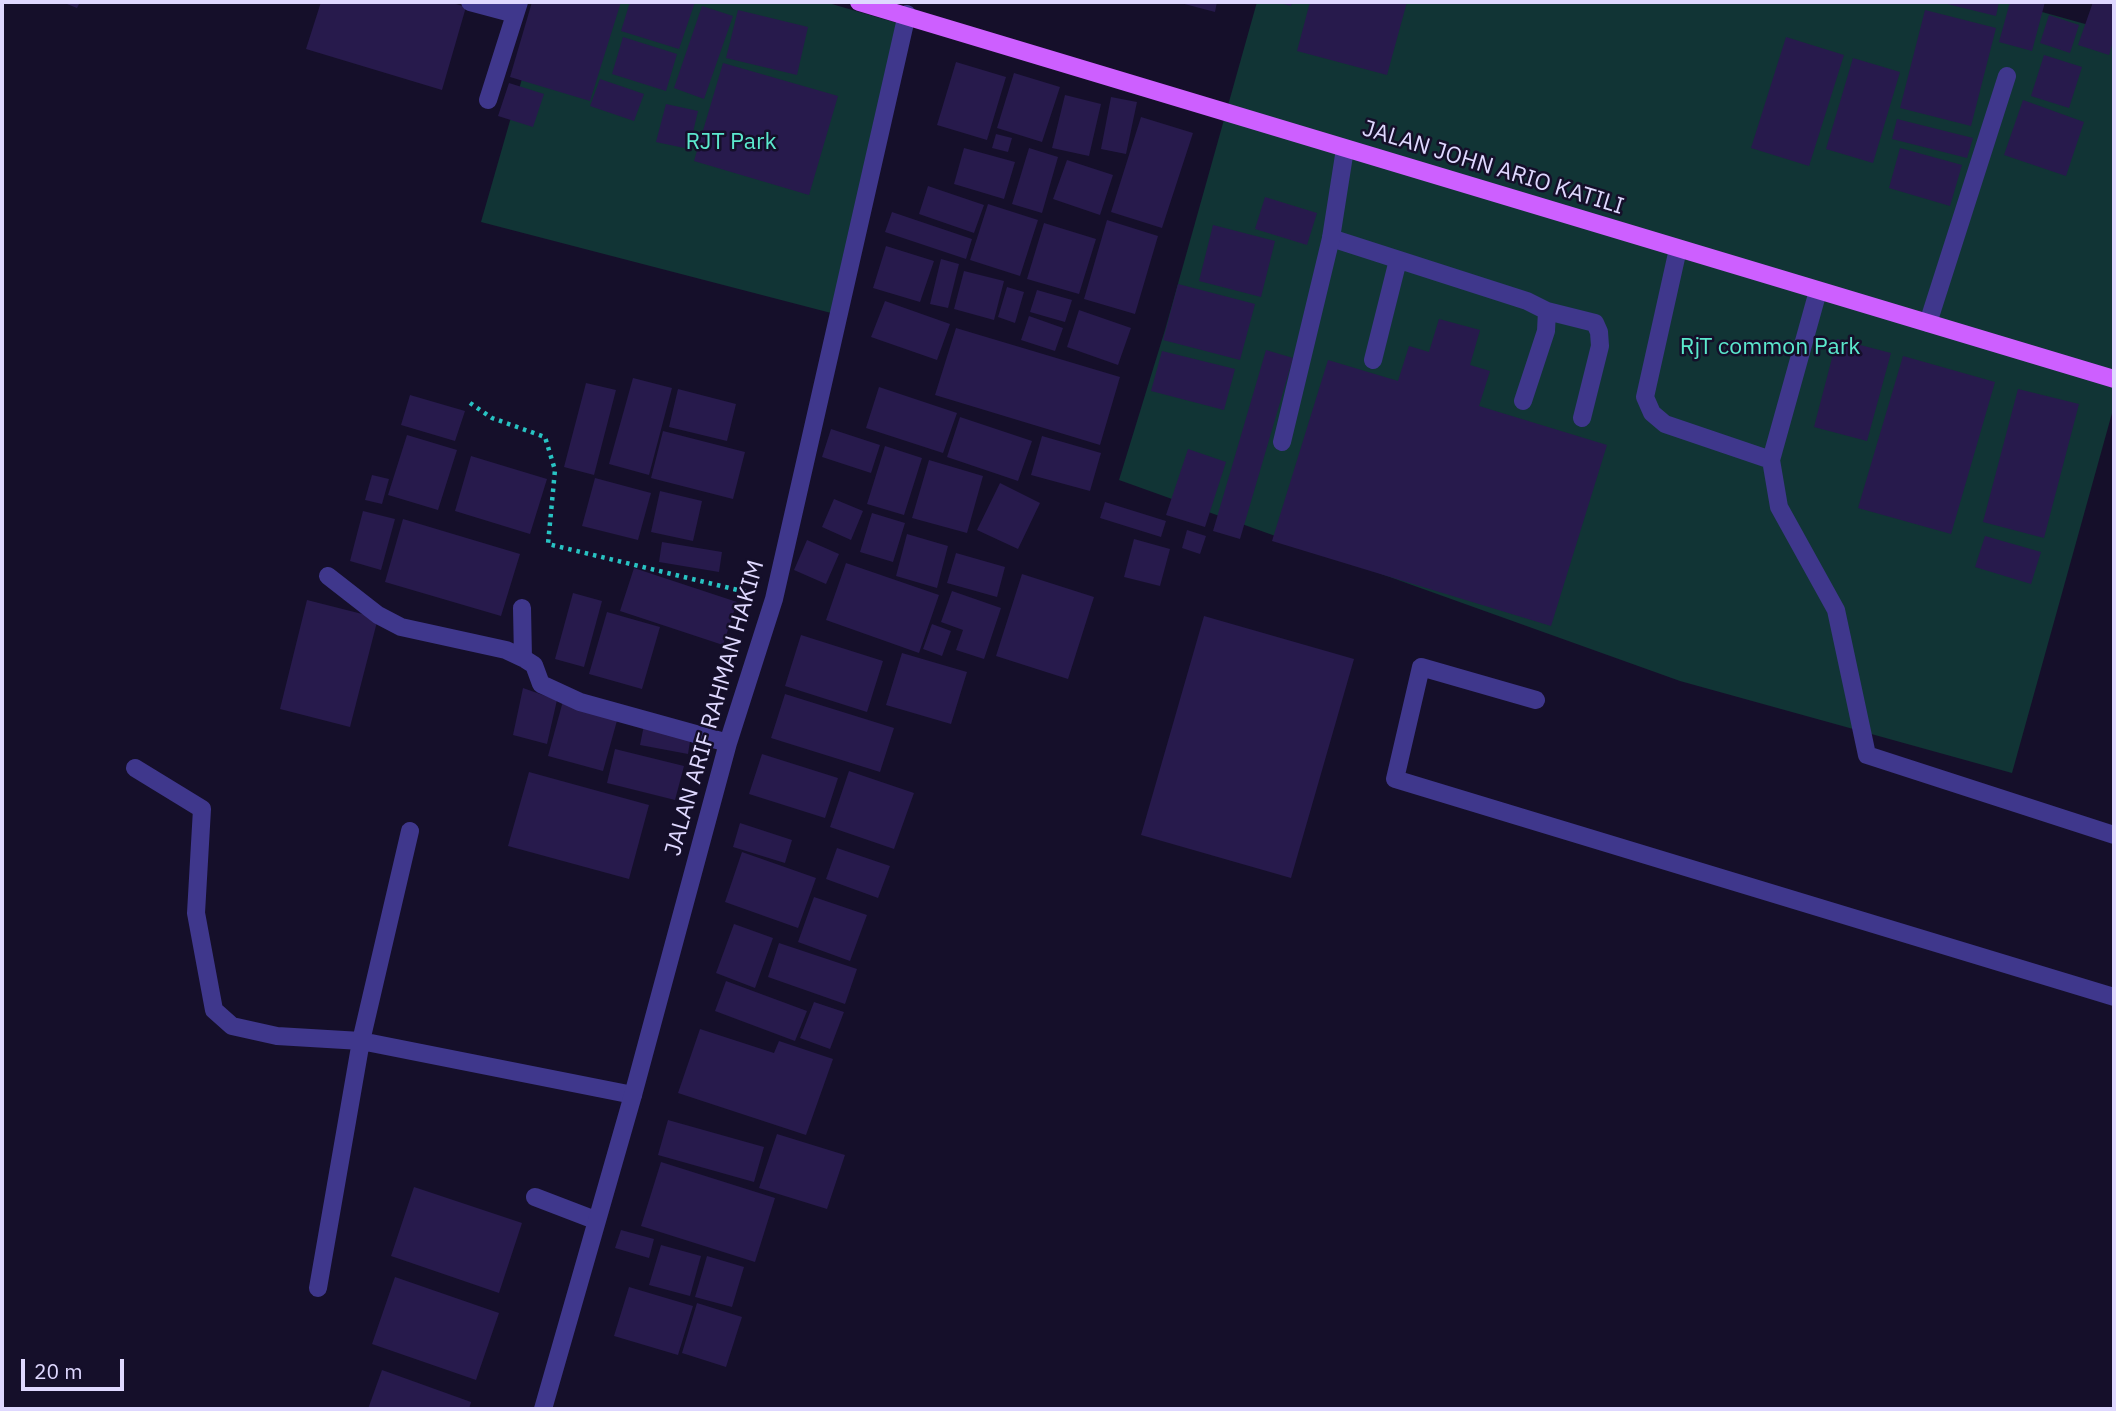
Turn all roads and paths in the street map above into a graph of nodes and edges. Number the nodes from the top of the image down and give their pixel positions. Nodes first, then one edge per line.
1 (470, 2) edge
2 (859, 2) edge
3 (517, 8) edge
4 (906, 14) junction
5 (2007, 76) dead end
6 (488, 100) dead end
7 (1345, 149) junction
8 (1331, 238) junction
9 (1678, 248) junction
10 (1398, 260) junction
11 (1818, 291) junction
12 (1547, 311) junction
13 (1928, 323) junction
14 (1373, 360) dead end
15 (2114, 379) edge
16 (1523, 401) dead end
17 (470, 403) dead end
18 (1582, 418) dead end
19 (1282, 442) dead end
20 (1771, 460) junction
21 (328, 576) dead end
22 (774, 599) junction
23 (522, 608) dead end
24 (523, 658) junction
25 (1536, 700) dead end
26 (728, 743) junction
27 (135, 768) dead end
28 (410, 831) dead end
29 (2114, 835) edge
30 (2114, 996) edge
31 (361, 1041) junction
32 (633, 1095) junction
33 (535, 1197) dead end
34 (594, 1220) junction
35 (318, 1288) dead end
36 (543, 1409) edge

1 - 3 street
2 - 4 main road, JALAN JOHN ARIO KATILI
3 - 6 street
4 - 7 main road, JALAN JOHN ARIO KATILI
4 - 22 street, JALAN ARIF RAHMAN HAKIM
5 - 13 street
7 - 8 street
7 - 9 main road, JALAN JOHN ARIO KATILI
8 - 10 street
8 - 19 street
9 - 11 main road, JALAN JOHN ARIO KATILI
9 - 20 street
10 - 12 street
10 - 14 street
11 - 13 main road, JALAN JOHN ARIO KATILI
11 - 20 street
12 - 16 street
12 - 18 street
13 - 15 main road, JALAN JOHN ARIO KATILI
17 - 22 path
20 - 29 street
21 - 24 street
22 - 26 street, JALAN ARIF RAHMAN HAKIM
23 - 24 street
24 - 26 street
25 - 30 street
26 - 32 street, JALAN ARIF RAHMAN HAKIM
27 - 31 street
28 - 31 street
31 - 32 street
31 - 35 street
32 - 34 street, JALAN ARIF RAHMAN HAKIM
33 - 34 street
34 - 36 street, JALAN ARIF RAHMAN HAKIM

